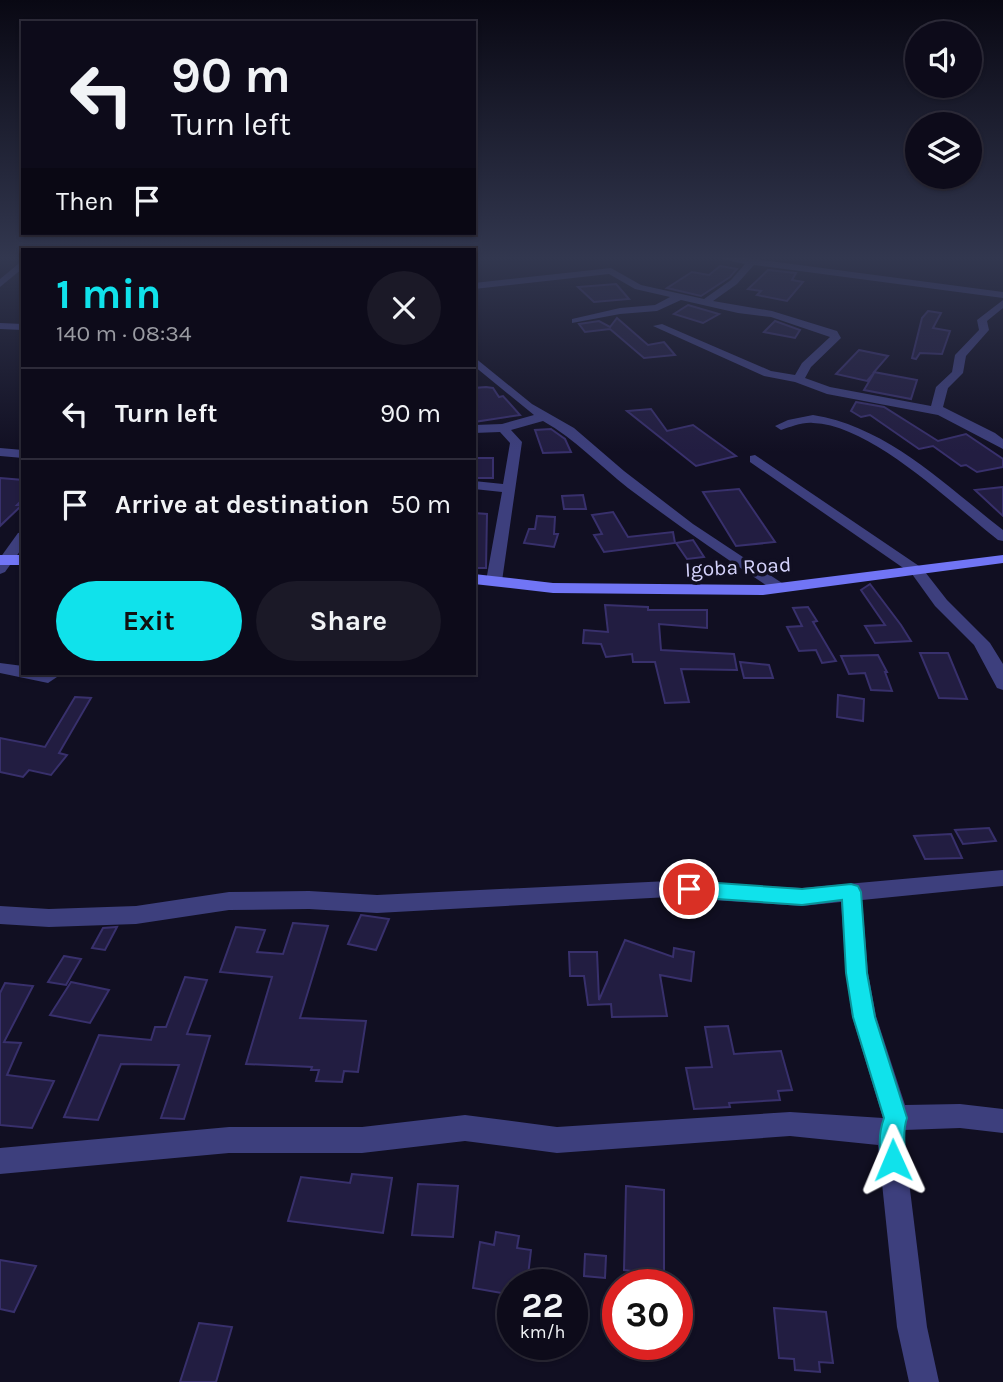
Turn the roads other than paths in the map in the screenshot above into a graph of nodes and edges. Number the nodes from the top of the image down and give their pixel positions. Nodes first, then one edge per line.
1 (800, 322) edge
2 (982, 322) edge
3 (0, 326) edge
4 (21, 327) edge
5 (658, 327) dead end
6 (476, 362) edge
7 (798, 379) junction
8 (941, 412) junction
9 (542, 417) junction
10 (781, 426) dead end
11 (503, 428) junction
12 (476, 429) edge
13 (1003, 445) edge
14 (0, 452) edge
15 (21, 454) edge
16 (755, 459) dead end
17 (476, 485) edge
18 (508, 488) junction
19 (1003, 537) edge
20 (21, 539) edge
21 (1003, 559) edge
22 (21, 560) edge
23 (2, 563) edge
24 (917, 571) junction
25 (476, 579) edge
26 (494, 581) junction
27 (780, 588) junction
28 (0, 668) edge
29 (21, 672) edge
30 (1003, 684) edge
31 (1003, 878) edge
32 (851, 892) junction
33 (0, 915) edge
34 (1003, 1121) edge
35 (893, 1126) junction
36 (0, 1161) edge
37 (924, 1382) edge

1 - 7 street
2 - 8 street
3 - 4 street
5 - 7 street
6 - 9 street
7 - 8 street
8 - 13 street
9 - 11 street
9 - 27 street
10 - 19 street
11 - 12 street
11 - 18 street
14 - 15 street
16 - 24 street
17 - 18 street
18 - 26 street
20 - 23 street
21 - 24 street, Igoba Road
22 - 23 street
24 - 27 street, Igoba Road
24 - 30 street
25 - 26 street, Igoba Road
26 - 27 street, Igoba Road
28 - 29 street
31 - 32 street
32 - 33 street
32 - 35 street
34 - 35 street
35 - 36 street
35 - 37 street

